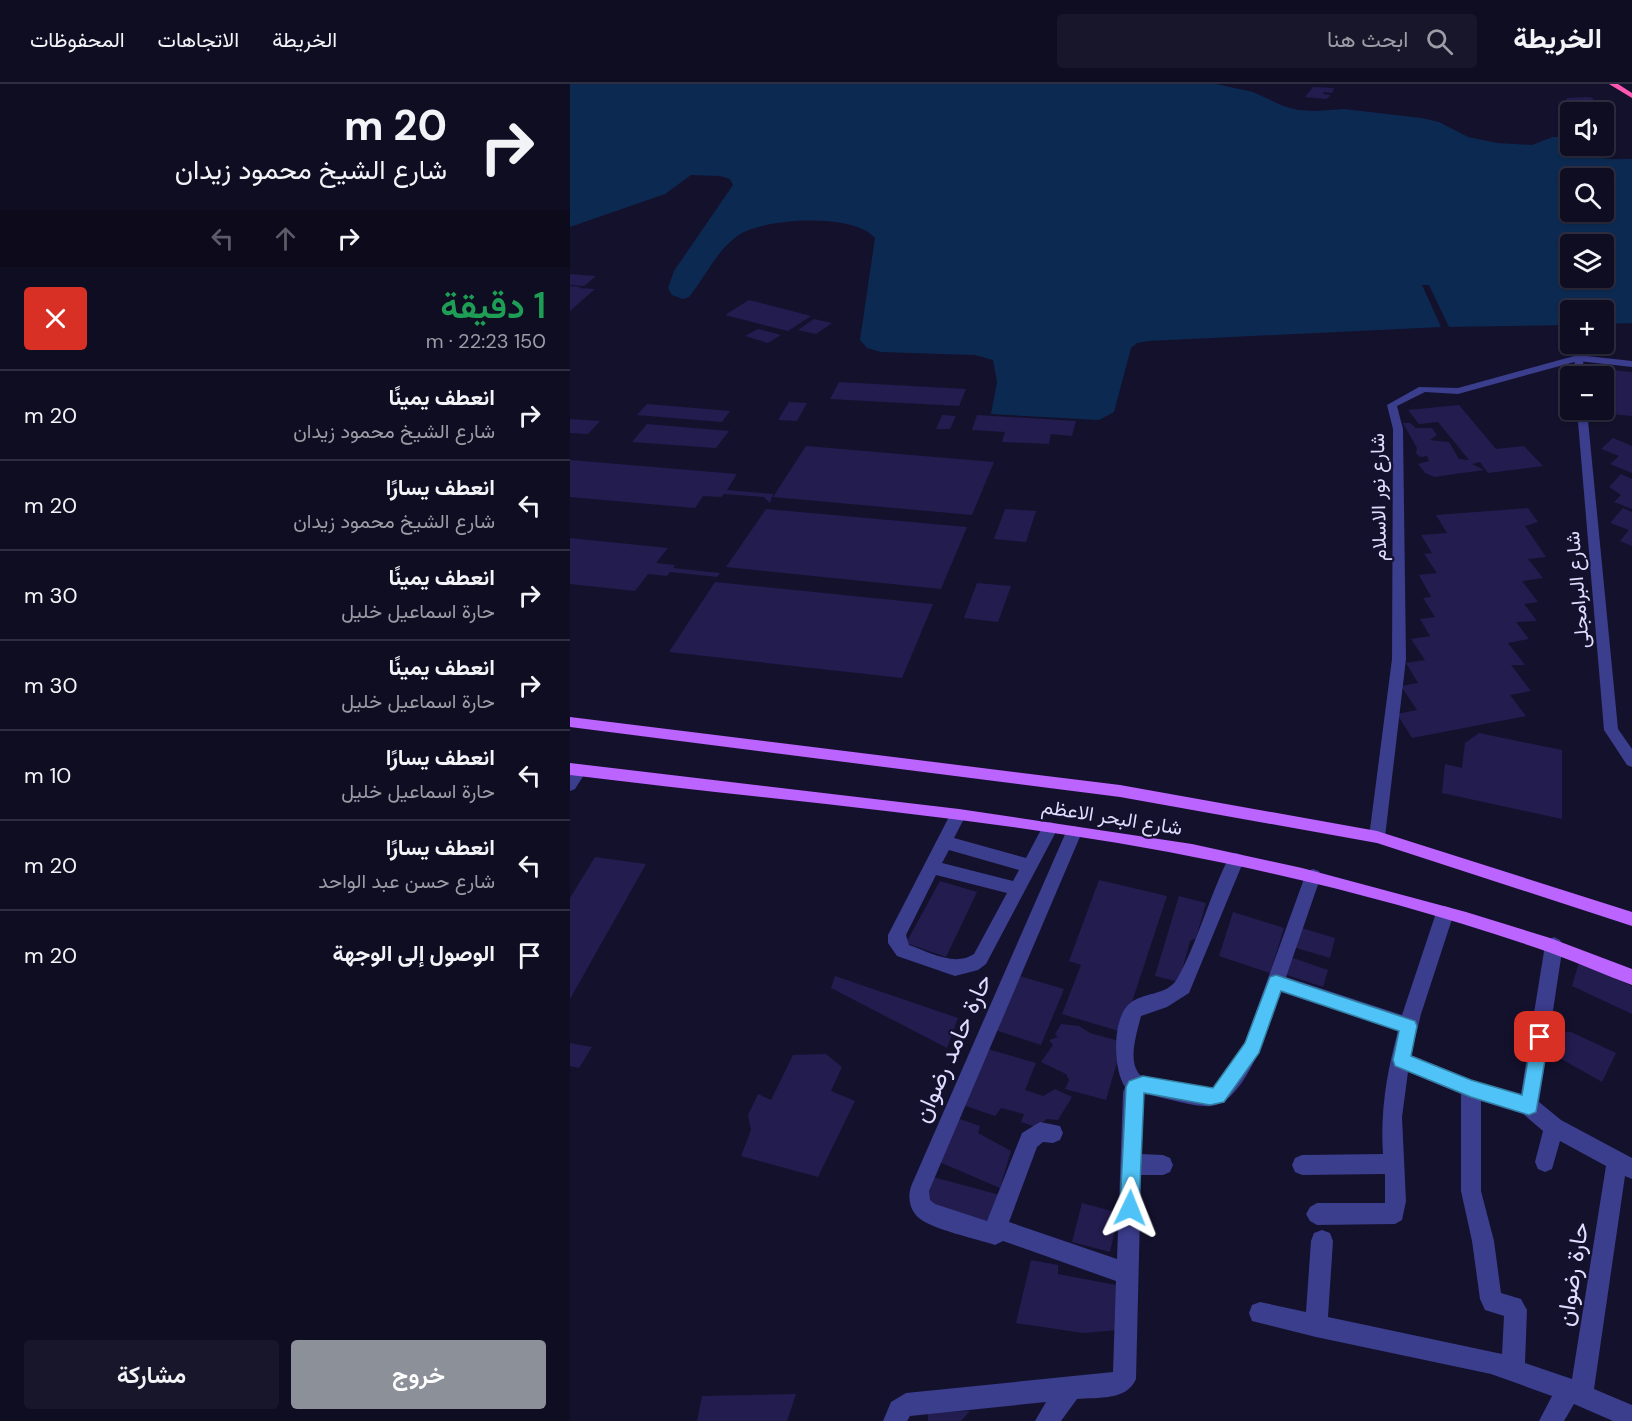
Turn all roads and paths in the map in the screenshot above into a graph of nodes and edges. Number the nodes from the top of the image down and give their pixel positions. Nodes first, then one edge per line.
1 (1613, 84) edge
2 (1632, 96) edge
3 (1578, 358) junction
4 (1632, 364) edge
5 (1578, 366) edge
6 (1583, 420) edge
7 (570, 722) edge
8 (1632, 761) edge
9 (575, 769) edge
10 (570, 785) edge
11 (958, 815) junction
12 (1050, 828) junction
13 (1074, 832) junction
14 (1377, 837) junction
15 (944, 842) junction
16 (1236, 860) junction
17 (1030, 866) junction
18 (931, 867) junction
19 (1313, 876) junction
20 (1018, 889) junction
21 (1445, 913) junction
22 (1632, 918) edge
23 (1554, 945) junction
24 (1632, 977) edge
25 (1276, 982) junction
26 (1409, 1026) junction
27 (1401, 1060) junction
28 (1137, 1085) junction
29 (1471, 1089) junction
30 (1529, 1106) junction
31 (1554, 1127) junction
32 (1053, 1133) dead end
33 (1545, 1162) dead end
34 (1131, 1164) junction
35 (1393, 1164) junction
36 (1624, 1164) edge
37 (1163, 1165) dead end
38 (1302, 1165) dead end
39 (1317, 1214) dead end
40 (1000, 1231) junction
41 (1322, 1240) dead end
42 (1127, 1274) junction
43 (1260, 1313) dead end
44 (1316, 1326) junction
45 (1513, 1369) junction
46 (1069, 1390) junction
47 (1575, 1392) junction
48 (1632, 1417) edge
49 (896, 1421) edge
50 (1047, 1421) edge
51 (1551, 1421) edge

1 - 2 highway
3 - 4 street, شارع نور الاسلام
3 - 5 street
3 - 14 street, شارع نور الاسلام
6 - 8 street, شارع البرامجلى
7 - 14 main road, شارع البحر الاعظم
9 - 10 street
9 - 11 main road, شارع البحر الاعظم
11 - 12 main road, شارع البحر الاعظم
11 - 15 street
12 - 13 main road, شارع البحر الاعظم
12 - 17 street
13 - 16 main road, شارع البحر الاعظم
13 - 40 street, حارة حامد رضوان
14 - 22 main road, شارع البحر الاعظم
15 - 17 street
15 - 18 street
16 - 19 main road, شارع البحر الاعظم
16 - 28 street
17 - 20 street
18 - 20 street
18 - 20 street
19 - 21 main road, شارع البحر الاعظم
19 - 25 street
21 - 23 main road, شارع البحر الاعظم
21 - 26 street
23 - 24 main road, شارع البحر الاعظم
23 - 30 street
25 - 26 street
25 - 28 street
26 - 27 street
27 - 29 street
27 - 35 street
28 - 34 street
29 - 30 street
29 - 45 street
30 - 31 street
31 - 33 street
31 - 36 street
32 - 40 street
34 - 37 street
34 - 42 street
35 - 38 street
35 - 39 street
36 - 47 street, حارة رضوان
40 - 42 street
41 - 44 street
42 - 46 street
43 - 44 street
44 - 45 street
45 - 47 street
46 - 49 street
46 - 50 street
47 - 48 street
47 - 51 street

